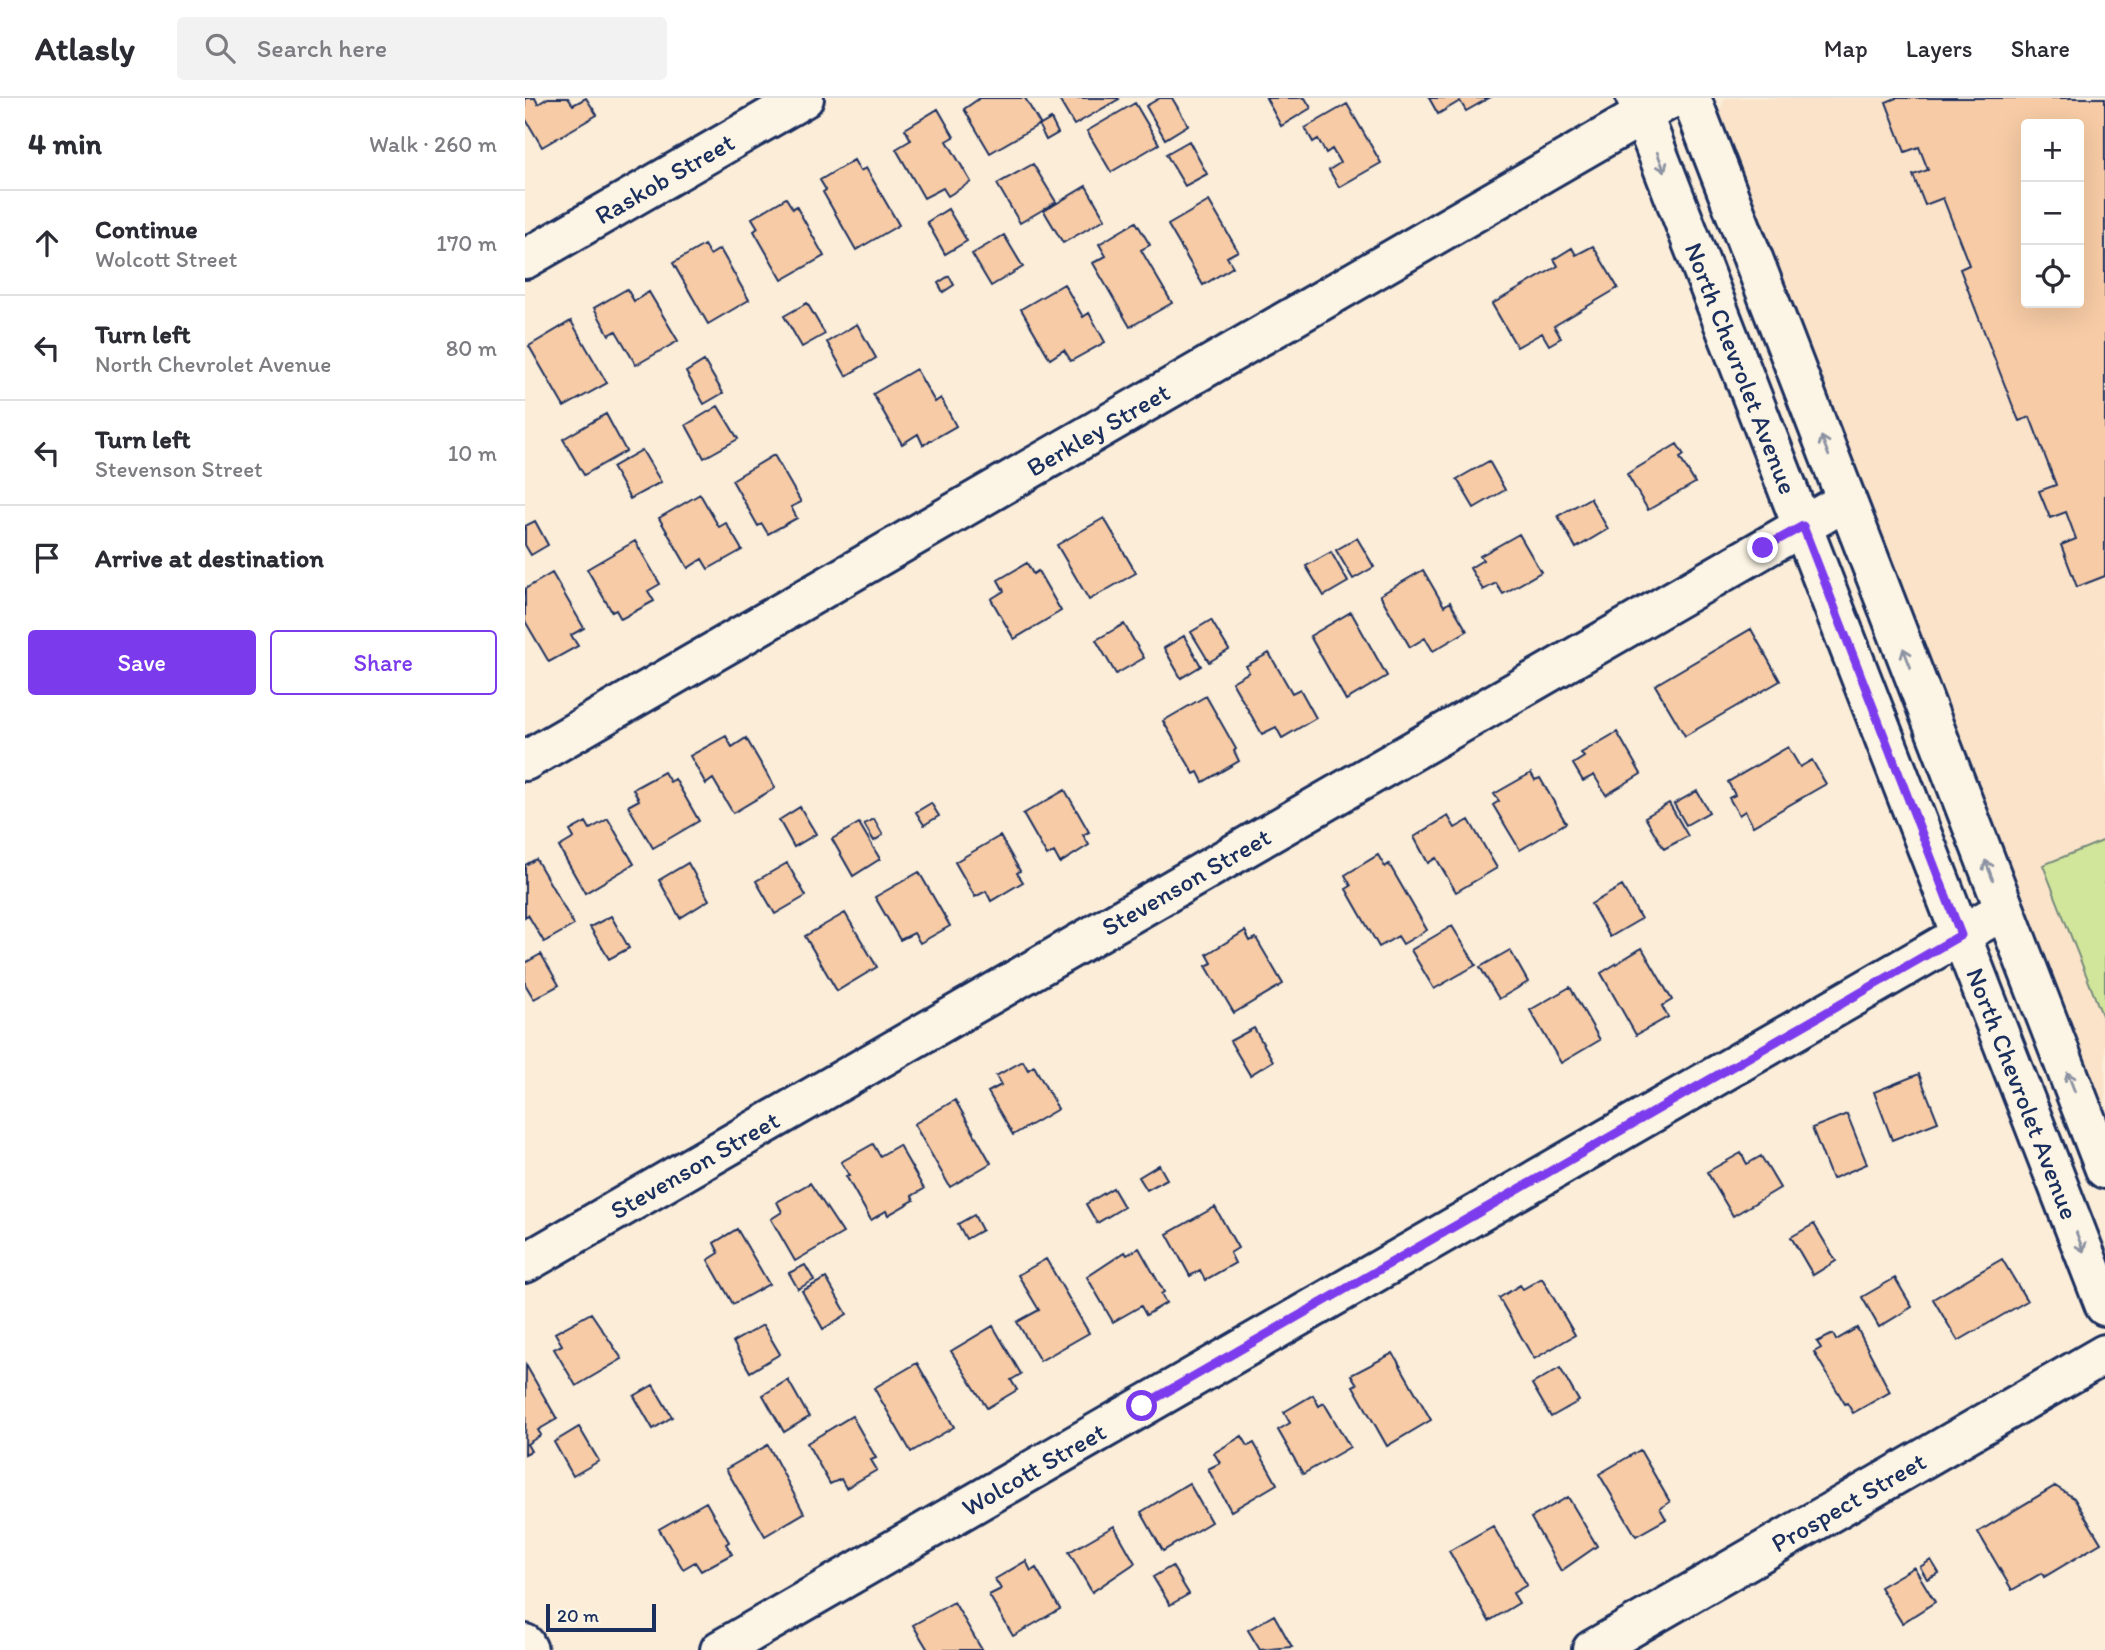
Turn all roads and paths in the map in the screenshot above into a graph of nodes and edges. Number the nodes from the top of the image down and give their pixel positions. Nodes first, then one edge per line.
1 (804, 98) edge
2 (1691, 98) edge
3 (1650, 104) edge
4 (525, 259) edge
5 (1846, 501) junction
6 (1803, 526) junction
7 (525, 761) edge
8 (2004, 910) junction
9 (1961, 935) junction
10 (2105, 1169) edge
11 (525, 1263) edge
12 (2105, 1306) edge
13 (2105, 1354) edge
14 (525, 1644) edge
15 (528, 1650) edge
16 (720, 1650) edge
17 (1591, 1650) edge

1 - 4 street, Raskob Street
5 -> 2 street, North Chevrolet Avenue
3 -> 6 street, North Chevrolet Avenue
3 - 7 street, Berkley Street
5 - 6 street, Stevenson Street
8 -> 5 street, North Chevrolet Avenue
6 - 9 street, North Chevrolet Avenue
6 - 11 street, Stevenson Street
8 - 9 street, Wolcott Street
10 -> 8 street, North Chevrolet Avenue
9 -> 12 street, North Chevrolet Avenue
9 - 16 street, Wolcott Street
13 - 17 street, Prospect Street
14 - 15 street

